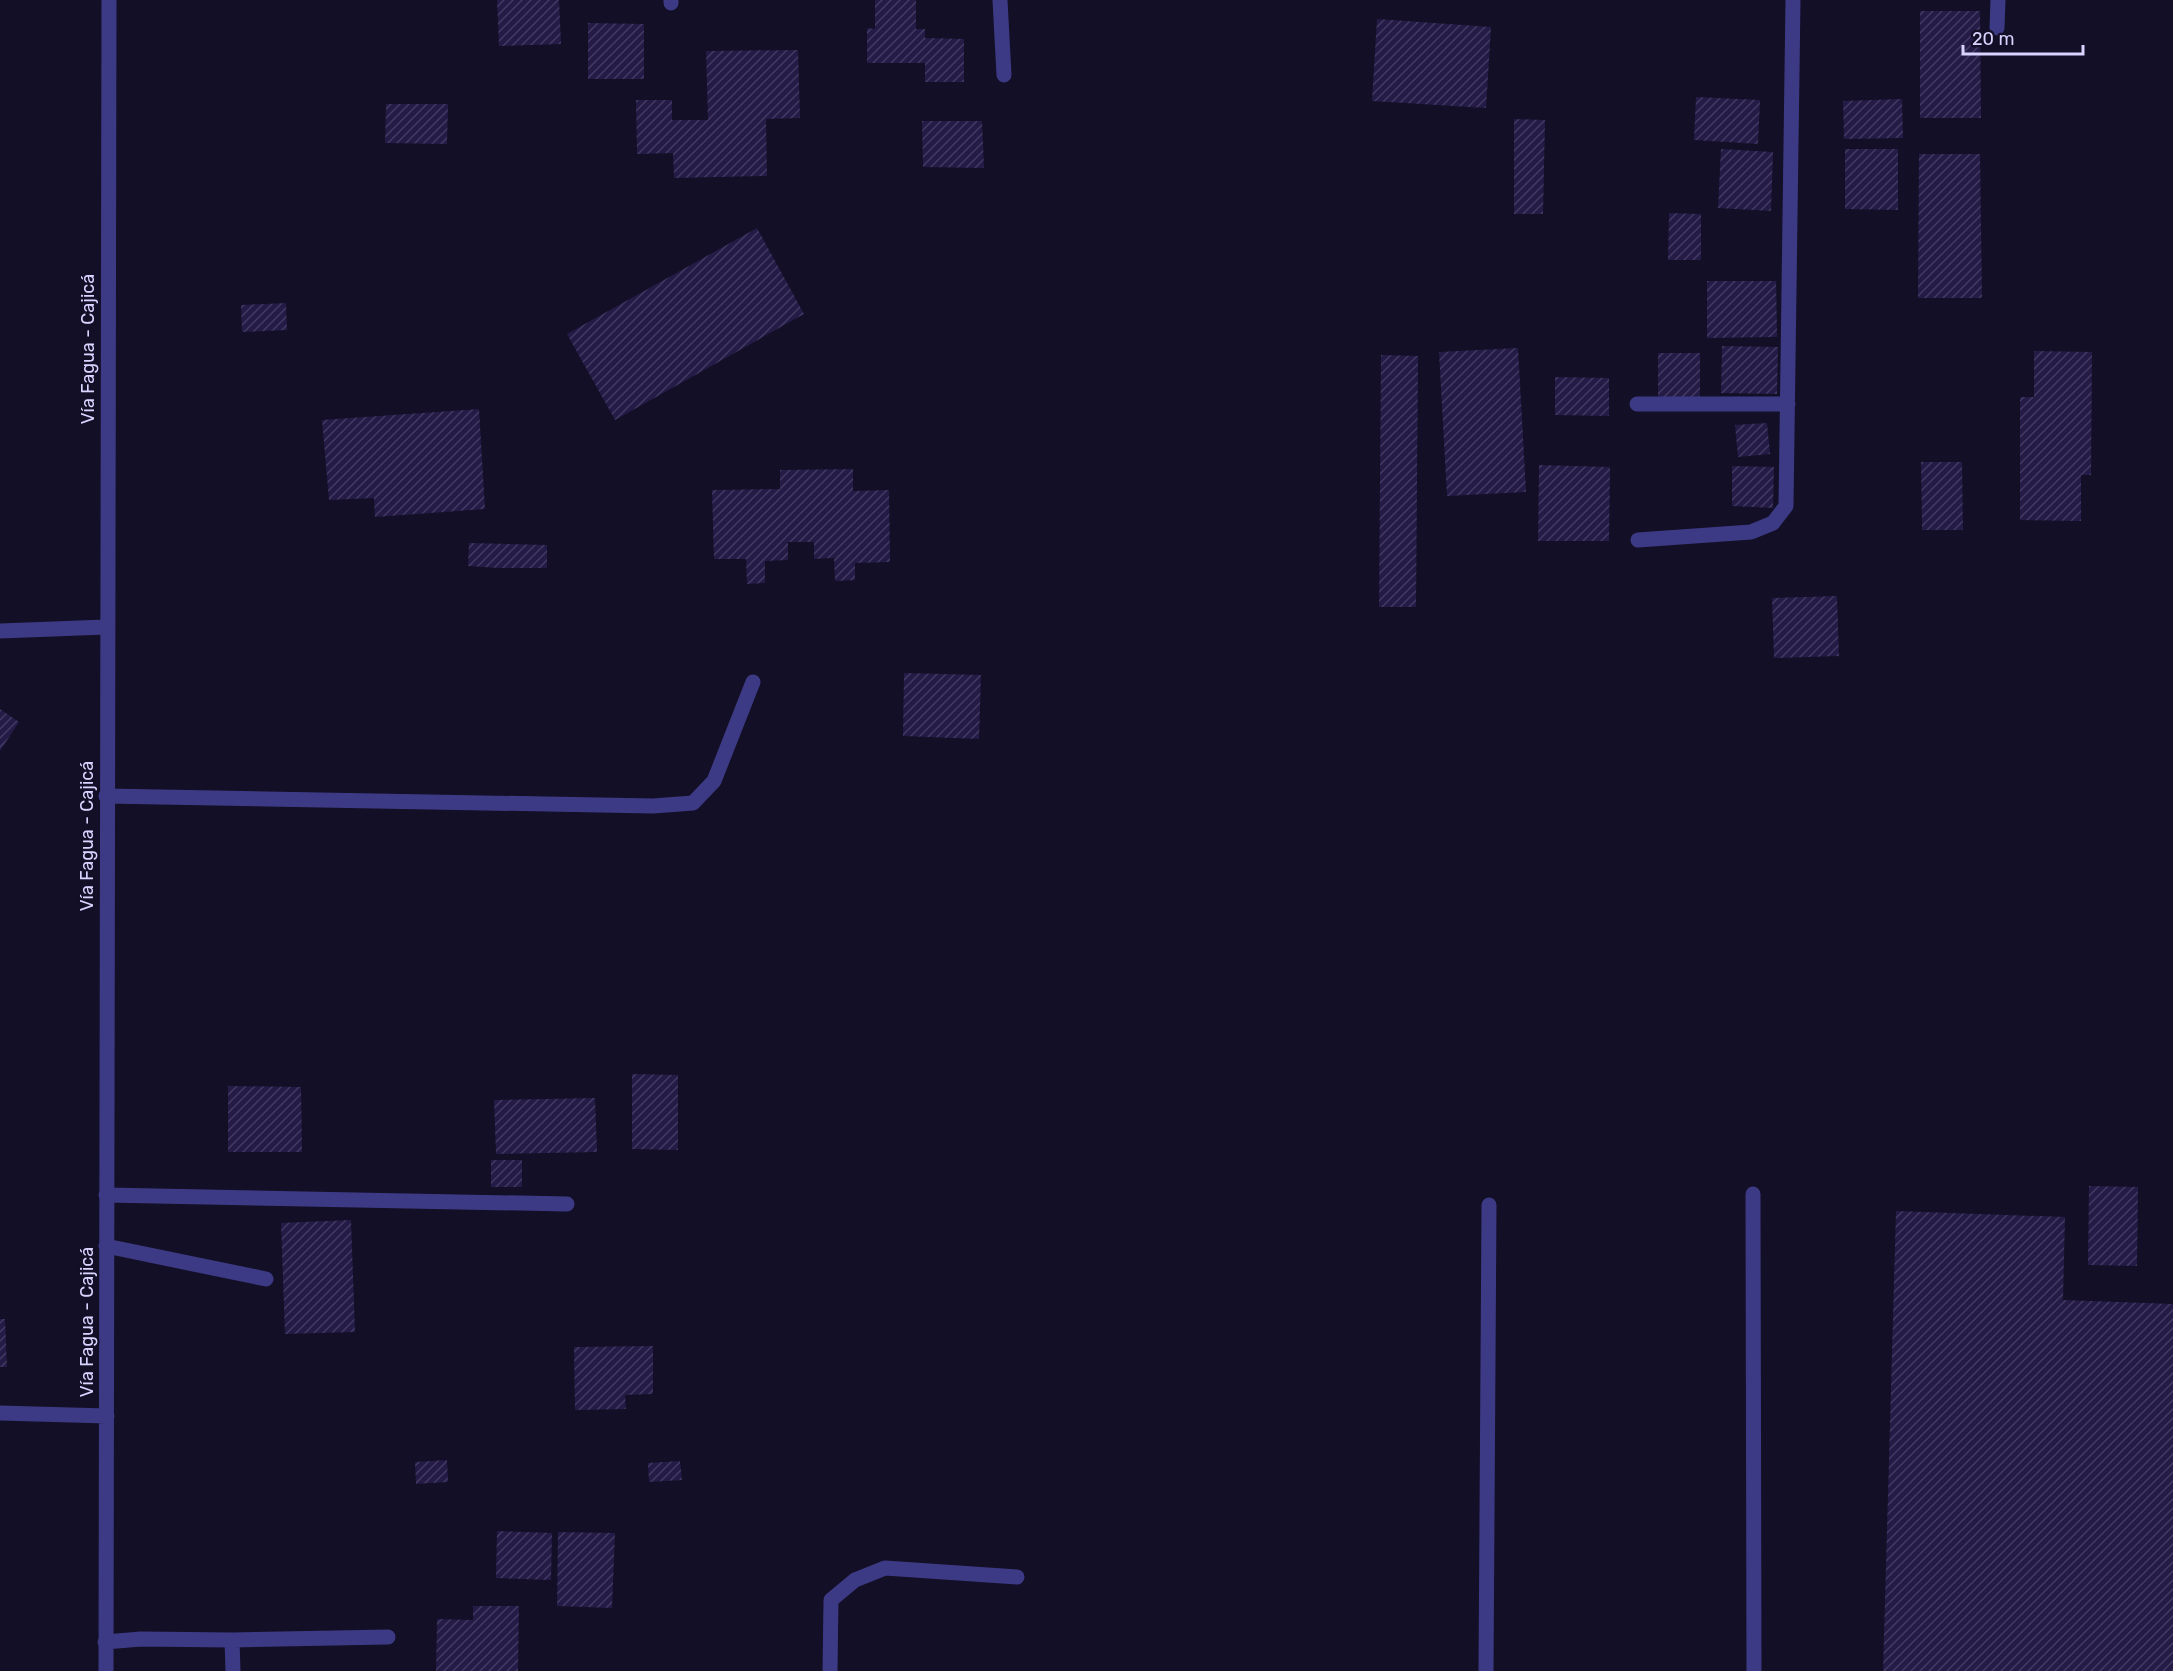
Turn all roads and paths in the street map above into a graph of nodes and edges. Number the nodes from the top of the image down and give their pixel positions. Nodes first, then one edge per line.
1 (109, 0) edge
2 (1000, 0) edge
3 (1792, 0) edge
4 (1998, 0) edge
5 (1997, 28) dead end
6 (1004, 75) dead end
7 (1637, 404) dead end
8 (1788, 404) junction
9 (1638, 540) dead end
10 (106, 627) junction
11 (0, 631) edge
12 (753, 682) dead end
13 (106, 796) junction
14 (1753, 1194) dead end
15 (106, 1195) junction
16 (567, 1204) dead end
17 (1489, 1205) dead end
18 (106, 1246) junction
19 (266, 1279) dead end
20 (1, 1416) edge
21 (107, 1416) junction
22 (1017, 1577) dead end
23 (387, 1637) dead end
24 (232, 1640) junction
25 (105, 1642) junction
26 (106, 1671) edge
27 (233, 1671) edge
28 (830, 1671) edge
29 (1486, 1671) edge
30 (1754, 1671) edge

1 - 10 street, Vía Fagua - Cajicá
2 - 6 street
3 - 8 street
4 - 5 street
7 - 8 street
8 - 9 street
10 - 11 street
10 - 13 street, Vía Fagua - Cajicá
12 - 13 street
13 - 15 street, Vía Fagua - Cajicá
14 - 30 street
15 - 16 street
15 - 18 street, Vía Fagua - Cajicá
17 - 29 street
18 - 19 street
18 - 21 street, Vía Fagua - Cajicá
20 - 21 street
21 - 25 street, Vía Fagua - Cajicá
22 - 28 street
23 - 24 street
24 - 25 street
24 - 27 street
25 - 26 street, Vía Fagua - Cajicá

